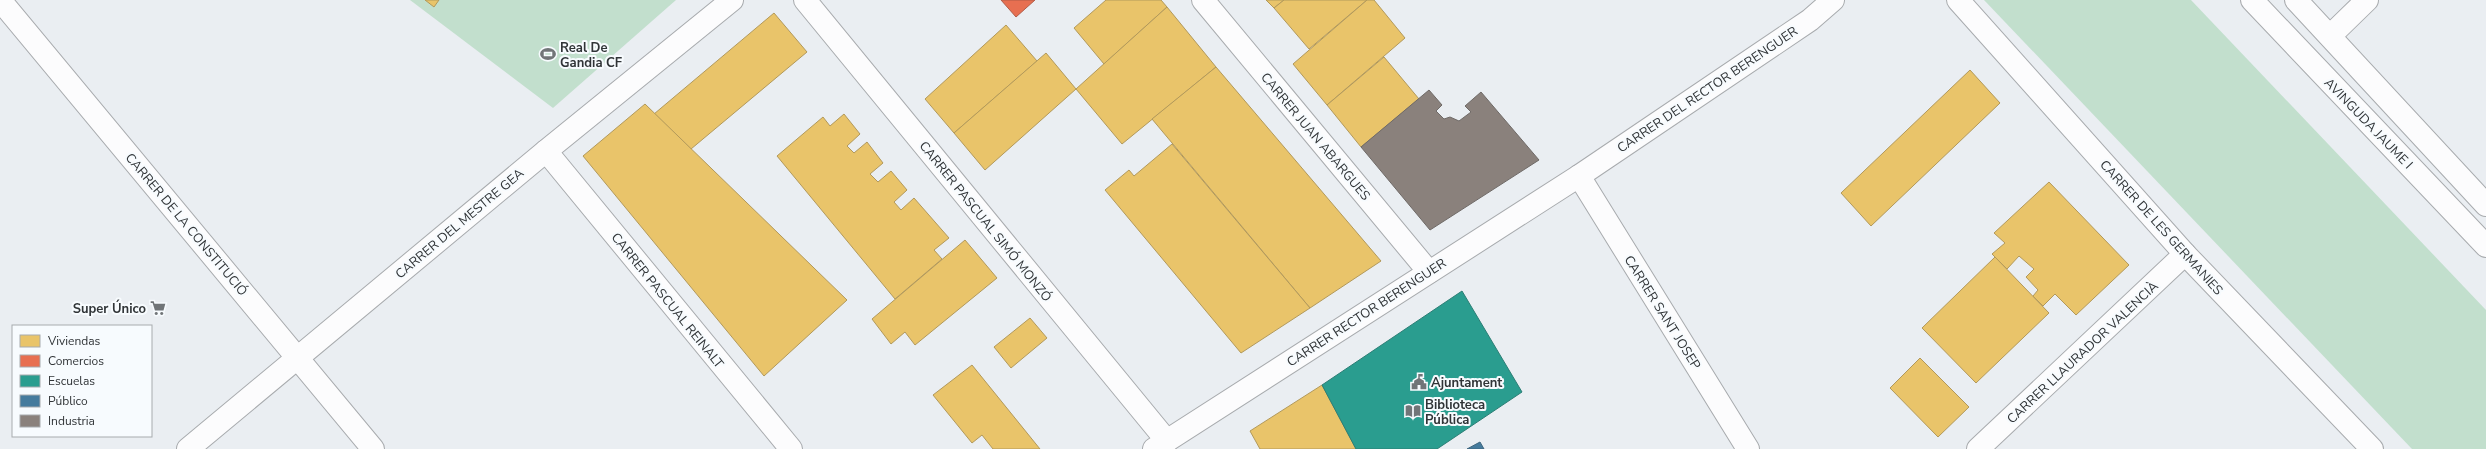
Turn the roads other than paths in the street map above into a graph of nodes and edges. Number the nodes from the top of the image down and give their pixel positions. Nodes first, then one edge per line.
1 (0, 0) edge
2 (732, 0) edge
3 (805, 0) edge
4 (1203, 0) edge
5 (1833, 0) edge
6 (1958, 0) edge
7 (2252, 0) edge
8 (2296, 0) edge
9 (2367, 0) edge
10 (2330, 36) junction
11 (546, 151) junction
12 (1579, 176) junction
13 (2486, 205) edge
14 (2486, 246) edge
15 (2185, 254) junction
16 (1429, 272) junction
17 (297, 357) junction
18 (1160, 445) edge
19 (188, 449) edge
20 (373, 449) edge
21 (791, 449) edge
22 (1748, 449) edge
23 (1978, 449) edge
24 (2372, 449) edge

1 - 17 street, CARRER DE LA CONSTITUCIÓ
2 - 11 street, CARRER DEL MESTRE GEA
3 - 18 street, CARRER PASCUAL SIMÓ MONZÓ
4 - 16 street, CARRER JUAN ABARGUES
5 - 12 street, CARRER DEL RECTOR BERENGUER
6 - 15 street, CARRER DE LES GERMANIES
7 - 14 street, AVINGUDA JAUME I
8 - 10 street
9 - 10 street
10 - 13 street
11 - 17 street, CARRER DEL MESTRE GEA
11 - 21 street, CARRER PASCUAL REINALT
12 - 16 street, CARRER RECTOR BERENGUER
12 - 22 street, CARRER SANT JOSEP
15 - 23 street, CARRER LLAURADOR VALENCIÀ
15 - 24 street, CARRER DE LES GERMANIES
16 - 18 street, CARRER RECTOR BERENGUER
17 - 19 street, CARRER DEL MESTRE GEA
17 - 20 street, CARRER DE LA CONSTITUCIÓ

